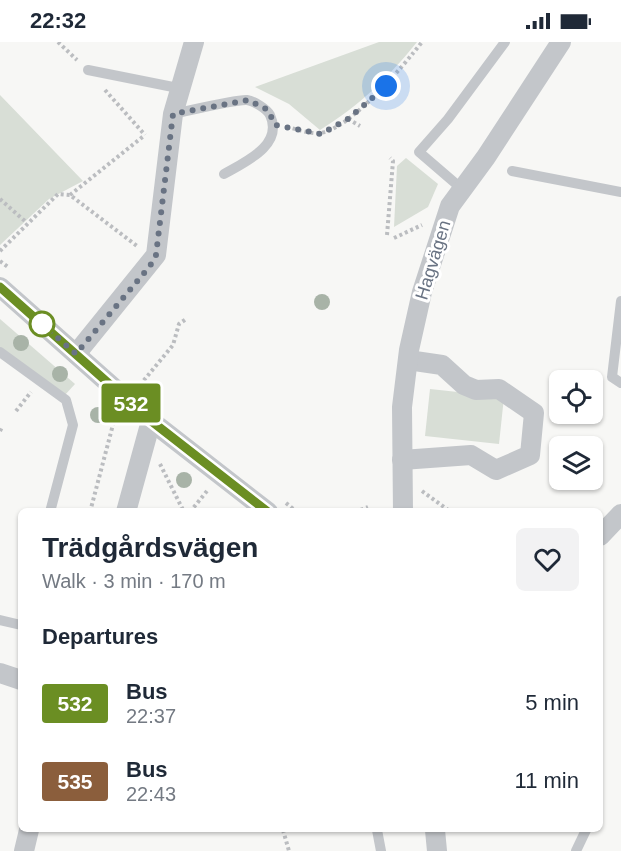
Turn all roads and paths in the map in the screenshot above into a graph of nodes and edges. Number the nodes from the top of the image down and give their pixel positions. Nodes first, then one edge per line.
1 (58, 42) edge
2 (194, 42) edge
3 (422, 42) edge
4 (506, 42) edge
5 (561, 42) edge
6 (87, 70) junction
7 (178, 88) junction
8 (348, 119) junction
9 (172, 123) junction
10 (275, 125) junction
11 (360, 126) dead end
12 (145, 135) junction
13 (398, 157) dead end
14 (512, 171) dead end
15 (224, 174) dead end
16 (462, 189) junction
17 (621, 192) edge
18 (70, 195) junction
19 (0, 199) edge
20 (26, 222) junction
21 (428, 222) dead end
22 (387, 235) dead end
23 (394, 238) dead end
24 (0, 250) edge
25 (145, 252) dead end
26 (0, 261) edge
27 (9, 268) dead end
28 (0, 286) edge
29 (621, 301) edge
30 (0, 352) edge
31 (76, 354) junction
32 (408, 360) junction
33 (133, 378) dead end
34 (621, 383) edge
35 (150, 392) dead end
36 (148, 429) junction
37 (402, 460) junction
38 (210, 488) dead end
39 (421, 489) dead end
40 (274, 504) edge
41 (51, 508) edge
42 (127, 508) edge
43 (182, 508) edge
44 (193, 508) edge
45 (403, 508) edge
46 (446, 508) edge
47 (621, 514) edge
48 (603, 533) edge
49 (0, 620) edge
50 (18, 624) edge
51 (0, 673) edge
52 (18, 679) edge
53 (29, 832) edge
54 (283, 832) edge
55 (377, 832) edge
56 (435, 832) edge
57 (585, 832) edge
58 (24, 851) edge
59 (288, 851) edge
60 (381, 851) edge
61 (438, 851) edge
62 (576, 851) edge

1 - 6 path
2 - 7 street
3 - 8 path
4 - 16 lane
5 - 16 street, Hagvägen
6 - 7 lane
6 - 12 path
7 - 9 street
8 - 10 path
8 - 11 path
9 - 10 lane
9 - 12 path
9 - 31 street
10 - 15 lane
12 - 18 path
13 - 22 path
14 - 17 lane
16 - 32 street, Hagvägen
18 - 20 path
18 - 25 path
19 - 20 path
20 - 24 path
21 - 23 path
26 - 27 path
28 - 31 street
29 - 34 lane
30 - 41 lane
31 - 36 street
32 - 37 street, Hagvägen
32 - 37 street
33 - 35 path
36 - 40 street
36 - 42 street
36 - 43 path
37 - 45 street, Hagvägen
38 - 44 path
39 - 46 path
47 - 48 street
49 - 50 lane
51 - 52 street
53 - 58 street
54 - 59 path
55 - 60 lane
56 - 61 street
57 - 62 lane

